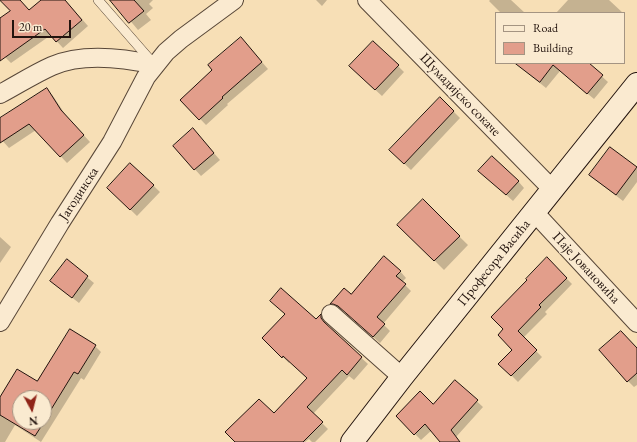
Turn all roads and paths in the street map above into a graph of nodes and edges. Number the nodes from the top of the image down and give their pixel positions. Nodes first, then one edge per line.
1 (98, 0) edge
2 (234, 0) edge
3 (367, 0) edge
4 (155, 65) junction
5 (637, 84) edge
6 (0, 94) edge
7 (553, 190) junction
8 (534, 213) junction
9 (331, 314) dead end
10 (0, 322) edge
11 (637, 323) edge
12 (402, 377) junction
13 (355, 440) edge

1 - 4 lane
2 - 4 street, Јагодинска
3 - 7 street, Шумадијско сокаче
4 - 6 street
4 - 10 street, Јагодинска
5 - 7 street, Професора Васића
7 - 8 street, Професора Васића
8 - 11 street, Паје Јовановића
8 - 12 street, Професора Васића
9 - 12 street
12 - 13 street, Професора Васића

